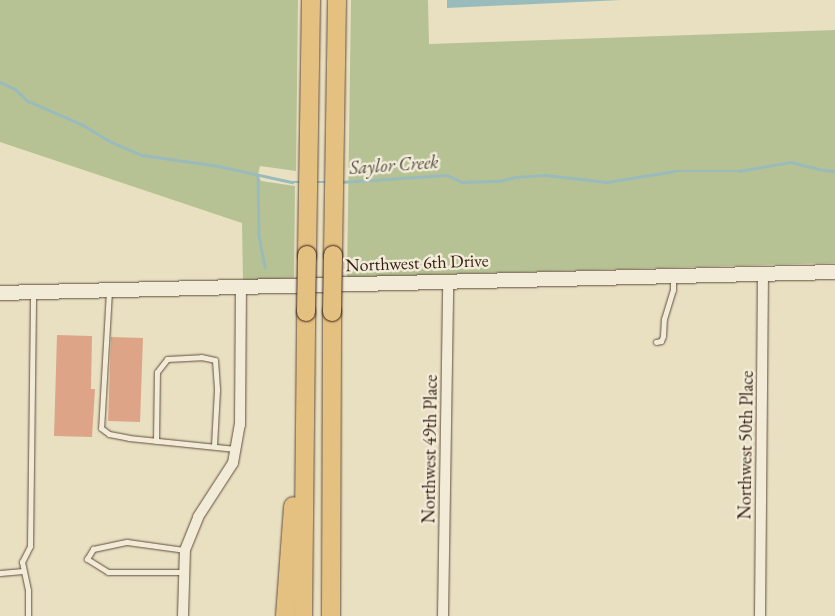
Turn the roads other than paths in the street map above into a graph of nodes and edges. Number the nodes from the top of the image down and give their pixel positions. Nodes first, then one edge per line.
1 (311, 0) edge
2 (337, 0) edge
3 (835, 272) edge
4 (762, 274) junction
5 (672, 276) junction
6 (448, 282) junction
7 (241, 287) junction
8 (110, 290) junction
9 (33, 292) junction
10 (0, 293) edge
11 (656, 342) dead end
12 (305, 384) junction
13 (331, 392) junction
14 (156, 441) junction
15 (214, 446) junction
16 (235, 449) junction
17 (185, 550) junction
18 (23, 571) junction
19 (184, 572) junction
20 (0, 573) edge
21 (28, 616) edge
22 (183, 616) edge
23 (284, 616) edge
24 (302, 616) edge
25 (331, 616) edge
26 (343, 616) edge
27 (444, 616) edge
28 (760, 616) edge

1 - 12 highway, bridge
2 - 13 highway, bridge
3 - 4 main road, Northwest 6th Drive
4 - 5 main road, Northwest 6th Drive
4 - 28 street, Northwest 50th Place
5 - 6 main road, Northwest 6th Drive
5 - 11 lane
6 - 7 main road, Northwest 6th Drive
6 - 27 street, Northwest 49th Place
7 - 8 main road, Northwest 6th Drive
7 - 16 street
8 - 9 main road, Northwest 6th Drive
8 - 14 lane
9 - 10 main road, Northwest 6th Drive
9 - 18 lane
12 - 23 highway
12 - 24 highway
13 - 25 highway
13 - 26 highway
14 - 15 lane
14 - 15 lane
15 - 16 lane
16 - 17 street
17 - 19 street
17 - 19 lane
18 - 20 lane
18 - 21 lane
19 - 22 street

